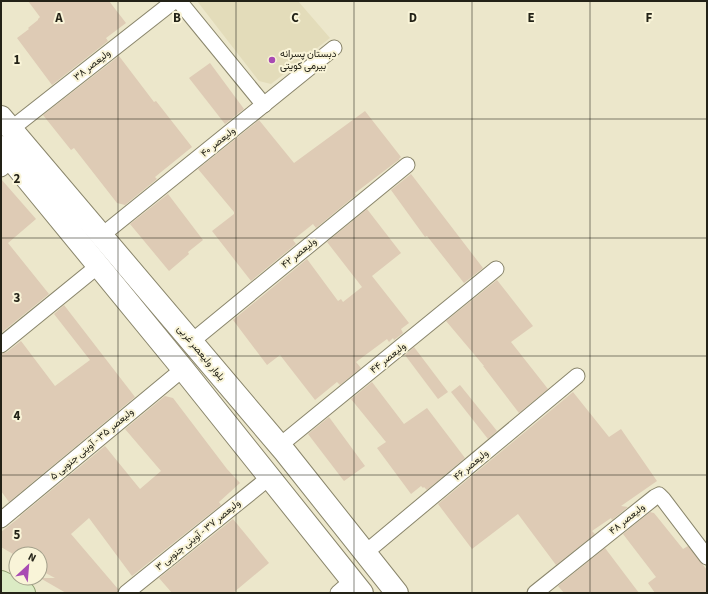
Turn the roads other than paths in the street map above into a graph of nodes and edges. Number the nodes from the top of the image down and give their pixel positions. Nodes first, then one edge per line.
1 (174, 1) edge
2 (179, 1) edge
3 (334, 48) dead end
4 (264, 105) junction
5 (5, 144) edge
6 (407, 165) dead end
7 (101, 236) junction
8 (98, 266) junction
9 (496, 269) dead end
10 (191, 342) junction
11 (1, 345) edge
12 (183, 369) junction
13 (577, 376) dead end
14 (279, 446) junction
15 (270, 477) junction
16 (1, 520) edge
17 (365, 553) junction
18 (707, 557) edge
19 (1, 582) edge
20 (351, 589) edge
21 (24, 593) edge
22 (126, 593) edge
23 (397, 593) edge
24 (535, 593) edge

1 - 5 street, ولیعصر ۳۸
2 - 4 street
3 - 4 street, ولیعصر ۴۰
4 - 7 street, ولیعصر ۴۰
5 - 7 main road, بلوار ولیعصر غربی
5 - 8 main road
6 - 10 street, ولیعصر ۴۲
7 - 10 main road, بلوار ولیعصر غربی
8 - 11 street
8 - 12 main road
9 - 14 street, ولیعصر ۴۴
10 - 14 main road, بلوار ولیعصر غربی
12 - 15 main road
12 - 16 street, ولیعصر ۳۵ - آوینی جنوبی ۵
13 - 17 street, ولیعصر ۴۶
14 - 17 main road, بلوار ولیعصر غربی
15 - 20 main road
15 - 22 street, ولیعصر ۳۷ - آوینی جنوبی ۳
17 - 23 main road, بلوار ولیعصر غربی
18 - 24 street, ولیعصر ۴۸
19 - 21 main road

